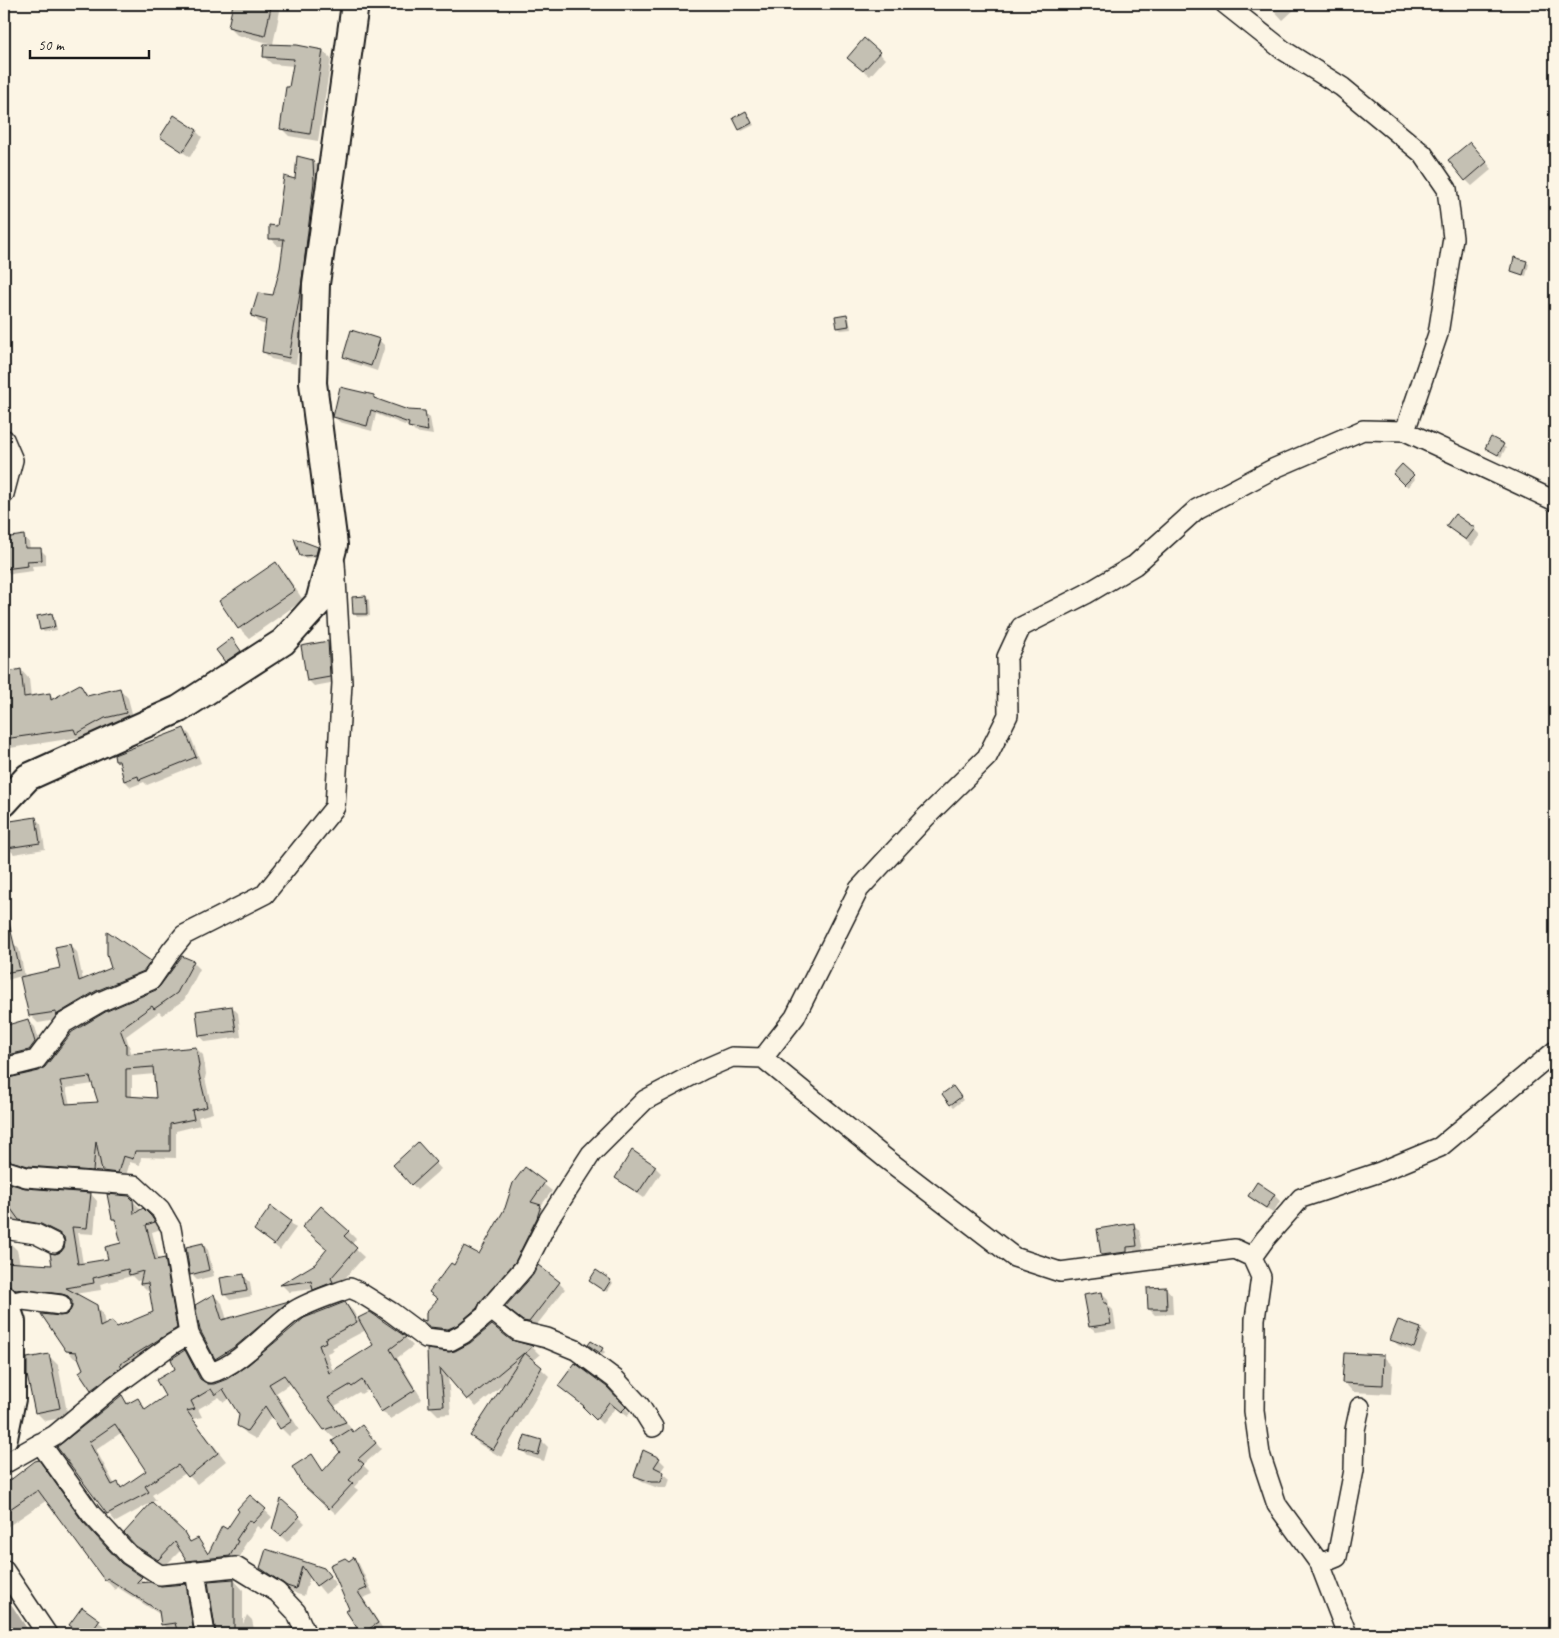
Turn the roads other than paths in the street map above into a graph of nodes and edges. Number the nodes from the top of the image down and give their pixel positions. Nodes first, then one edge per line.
1 (355, 4) edge
2 (1226, 4) edge
3 (1406, 431) junction
4 (4, 439) edge
5 (4, 494) edge
6 (1555, 501) edge
7 (334, 545) junction
8 (4, 804) edge
9 (1555, 1051) edge
10 (763, 1058) junction
11 (4, 1068) edge
12 (4, 1170) edge
13 (4, 1229) edge
14 (54, 1243) dead end
15 (1252, 1257) junction
16 (5, 1301) edge
17 (61, 1305) dead end
18 (489, 1308) junction
19 (189, 1334) junction
20 (1360, 1407) dead end
21 (653, 1427) dead end
22 (4, 1438) edge
23 (40, 1443) junction
24 (4, 1464) edge
25 (1320, 1564) junction
26 (4, 1570) edge
27 (195, 1570) junction
28 (47, 1634) edge
29 (205, 1634) edge
30 (306, 1634) edge
31 (1347, 1634) edge

1 - 7 main road
2 - 3 street
3 - 6 street
3 - 10 street
4 - 5 street
7 - 8 main road
7 - 11 street
9 - 15 street
10 - 15 street
10 - 18 street
12 - 19 street
13 - 14 street
15 - 25 street
16 - 17 street
16 - 22 main road
18 - 19 street
18 - 21 street
19 - 23 street
20 - 25 street
23 - 24 street
23 - 27 street
25 - 31 street
26 - 28 street
27 - 29 street
27 - 30 street

